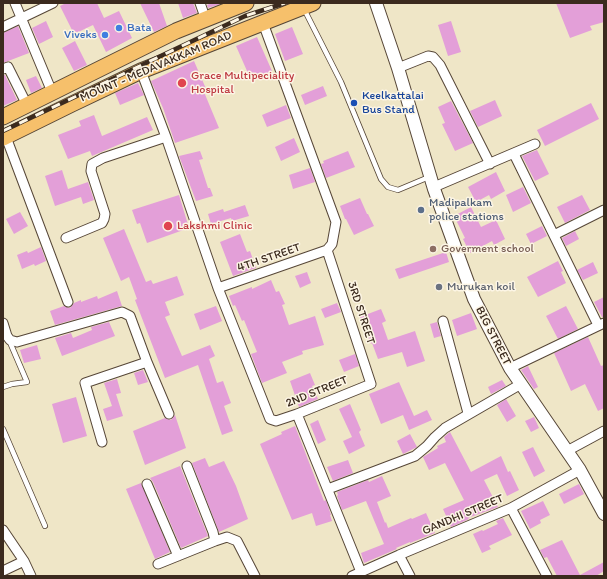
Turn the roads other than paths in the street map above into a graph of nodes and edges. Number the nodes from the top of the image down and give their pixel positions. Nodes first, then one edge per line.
1 (15, 3) edge
2 (53, 3) edge
3 (200, 3) edge
4 (246, 3) edge
5 (376, 3) edge
6 (308, 5) edge
7 (22, 18) junction
8 (206, 20) junction
9 (263, 23) junction
10 (3, 27) edge
11 (398, 68) junction
12 (3, 69) edge
13 (141, 71) junction
14 (52, 92) junction
15 (27, 105) junction
16 (5, 113) edge
17 (166, 137) junction
18 (4, 138) edge
19 (535, 144) dead end
20 (514, 154) junction
21 (490, 164) junction
22 (432, 182) junction
23 (604, 210) edge
24 (554, 235) junction
25 (66, 238) dead end
26 (327, 250) junction
27 (218, 288) junction
28 (68, 302) dead end
29 (444, 321) dead end
30 (3, 323) edge
31 (601, 324) edge
32 (9, 338) junction
33 (147, 362) junction
34 (510, 368) junction
35 (371, 384) joint
36 (520, 384) junction
37 (3, 387) edge
38 (468, 413) junction
39 (169, 414) dead end
40 (297, 414) junction
41 (3, 429) edge
42 (604, 431) edge
43 (102, 442) dead end
44 (567, 451) junction
45 (187, 466) dead end
46 (580, 470) junction
47 (146, 484) dead end
48 (328, 489) junction
49 (511, 508) junction
50 (604, 514) edge
51 (45, 526) dead end
52 (3, 530) edge
53 (215, 541) junction
54 (399, 555) junction
55 (178, 556) junction
56 (24, 561) junction
57 (158, 564) dead end
58 (3, 571) edge
59 (361, 572) junction
60 (31, 576) edge
61 (255, 576) edge
62 (352, 576) edge
63 (410, 576) edge
64 (547, 576) edge

1 - 7 street
2 - 7 street
3 - 8 street
4 - 8 main road, MOUNT - MEDAVAKKAM ROAD
5 - 11 street, BIG STREET
6 - 9 main road, MOUNT - MEDAVAKKAM ROAD
6 - 22 lane
7 - 10 street
7 - 14 street
8 - 14 main road, MOUNT - MEDAVAKKAM ROAD
9 - 13 main road, MOUNT - MEDAVAKKAM ROAD
9 - 26 street
11 - 21 street
11 - 22 street, BIG STREET
12 - 15 street
13 - 17 street
13 - 18 main road, MOUNT - MEDAVAKKAM ROAD
14 - 15 main road, MOUNT - MEDAVAKKAM ROAD
15 - 16 main road, MOUNT - MEDAVAKKAM ROAD
17 - 25 street
17 - 27 street
18 - 28 street
19 - 20 street
20 - 21 street
20 - 24 street
21 - 22 street
22 - 34 street, BIG STREET
23 - 24 street
24 - 31 street
26 - 27 street, 4TH STREET
26 - 35 street, 3RD STREET
27 - 40 street, 2ND STREET
29 - 38 street
30 - 32 street
31 - 34 street
32 - 33 street
32 - 37 lane
33 - 39 street
33 - 43 street
34 - 36 street, BIG STREET
35 - 40 street, 2ND STREET
36 - 38 street
36 - 44 street, BIG STREET
38 - 48 street
40 - 48 street
41 - 51 lane
42 - 44 street
44 - 46 street, BIG STREET
45 - 53 street
46 - 49 street, GANDHI STREET
46 - 50 street, BIG STREET
47 - 55 street
48 - 59 street
49 - 54 street, GANDHI STREET
49 - 64 street
52 - 56 street
53 - 55 street
53 - 61 street
54 - 59 street, GANDHI STREET
54 - 63 street
55 - 57 street
56 - 58 street
56 - 60 street
59 - 62 street, GANDHI STREET

